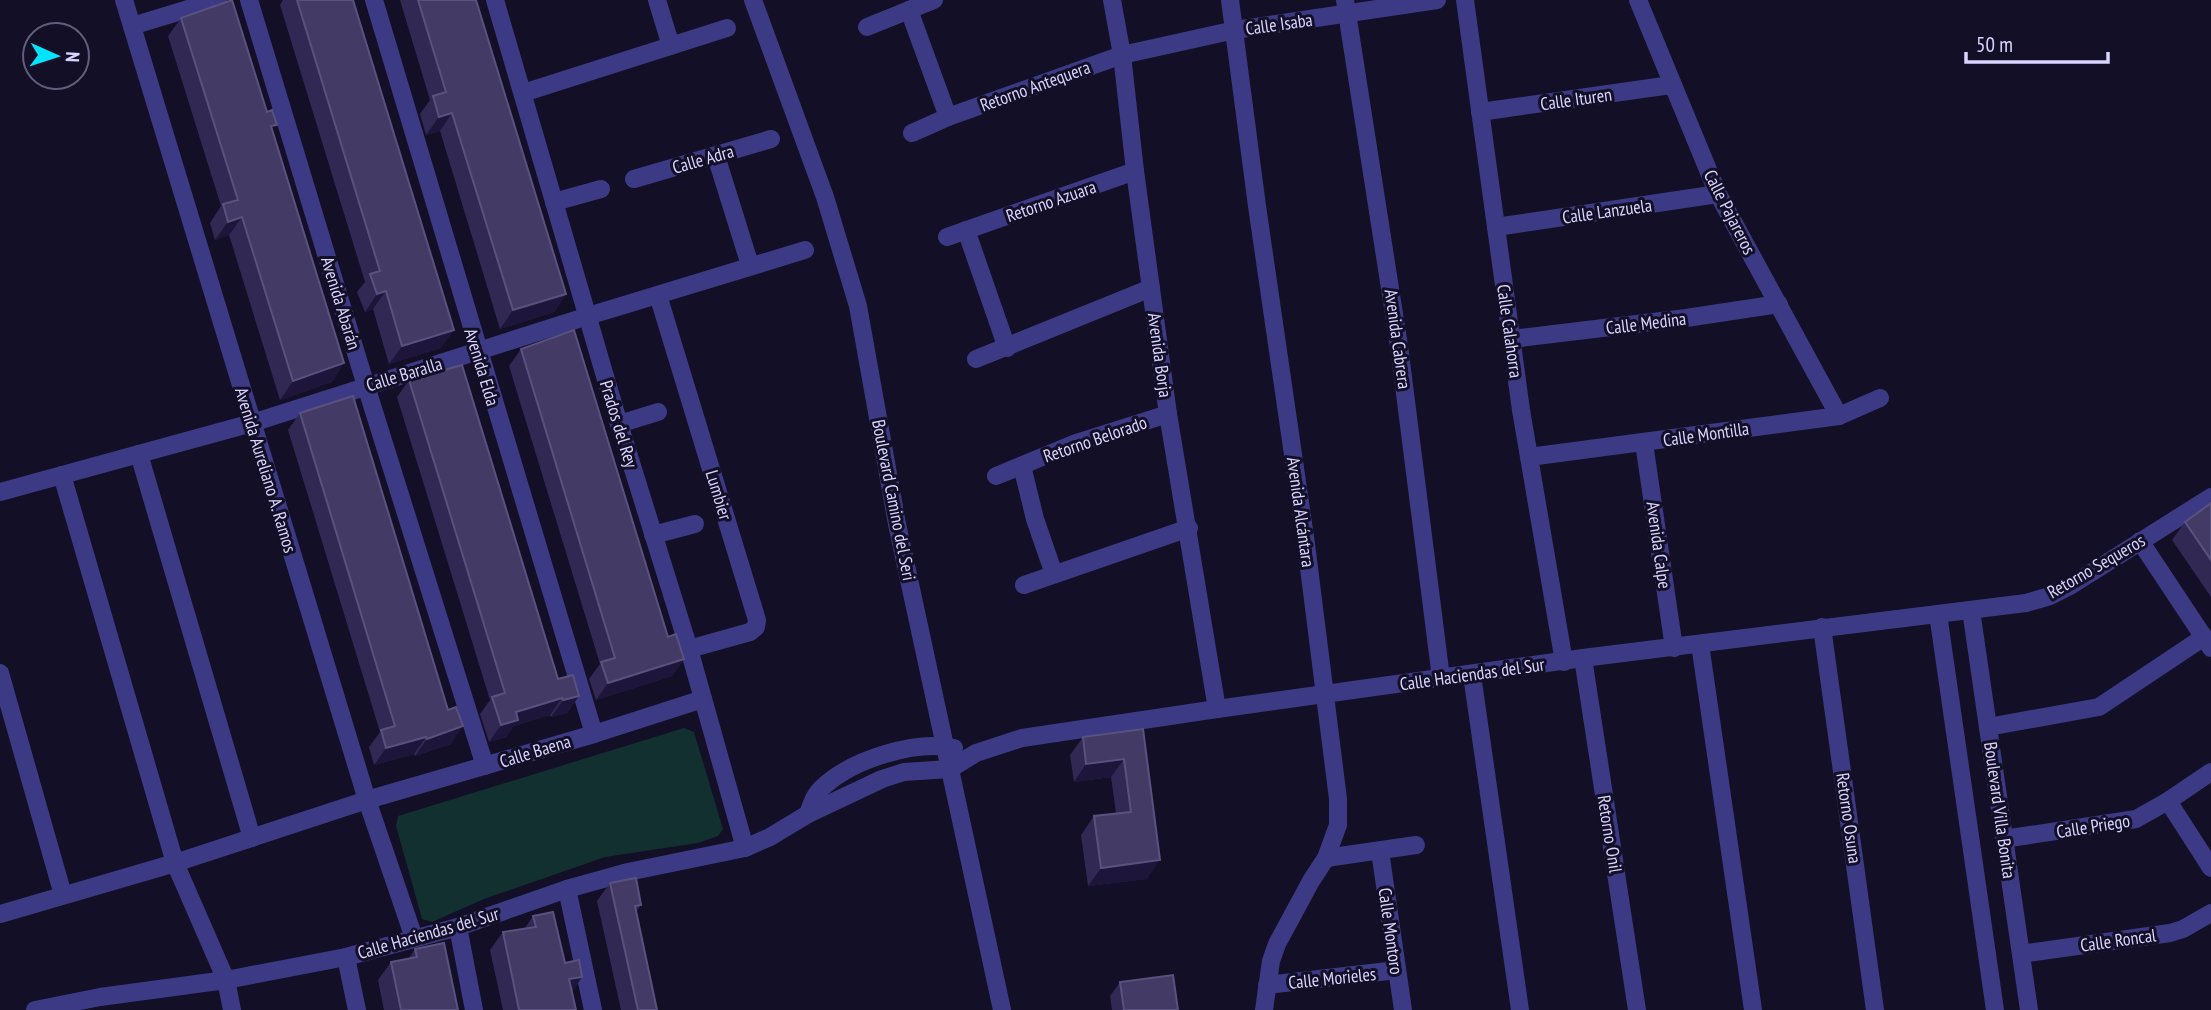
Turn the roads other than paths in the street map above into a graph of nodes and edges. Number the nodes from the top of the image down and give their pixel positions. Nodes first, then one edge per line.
1 (124, 0) edge
2 (218, 0) edge
3 (249, 0) edge
4 (374, 0) edge
5 (495, 0) edge
6 (657, 0) edge
7 (753, 0) edge
8 (934, 0) edge
9 (1112, 0) edge
10 (1230, 0) edge
11 (1437, 0) edge
12 (1465, 0) edge
13 (1638, 0) edge
14 (1346, 7) edge
15 (909, 10) junction
16 (132, 26) junction
17 (867, 27) dead end
18 (727, 28) dead end
19 (1235, 30) junction
20 (671, 46) junction
21 (1122, 55) junction
22 (1671, 85) junction
23 (523, 93) junction
24 (1480, 112) junction
25 (948, 117) junction
26 (912, 133) dead end
27 (771, 139) dead end
28 (716, 156) junction
29 (1135, 171) junction
30 (634, 179) dead end
31 (601, 189) dead end
32 (1718, 194) junction
33 (554, 202) junction
34 (1496, 227) junction
35 (967, 230) junction
36 (947, 237) dead end
37 (805, 250) dead end
38 (750, 265) junction
39 (1151, 288) junction
40 (658, 295) junction
41 (1779, 304) junction
42 (587, 316) junction
43 (1512, 339) junction
44 (1007, 348) junction
45 (477, 352) junction
46 (976, 359) dead end
47 (366, 386) junction
48 (1881, 398) dead end
49 (658, 412) dead end
50 (1168, 414) junction
51 (1839, 415) junction
52 (252, 423) junction
53 (619, 424) junction
54 (1644, 443) junction
55 (139, 454) junction
56 (1529, 457) junction
57 (1022, 466) junction
58 (62, 475) junction
59 (996, 476) dead end
60 (0, 492) edge
61 (2211, 497) edge
62 (695, 524) dead end
63 (1189, 528) junction
64 (653, 535) junction
65 (2140, 541) junction
66 (1054, 575) junction
67 (1024, 585) dead end
68 (1972, 610) junction
69 (1938, 614) junction
70 (1822, 627) junction
71 (2207, 642) edge
72 (1700, 644) junction
73 (1674, 648) junction
74 (689, 649) junction
75 (1583, 659) junction
76 (1564, 662) junction
77 (0, 673) edge
78 (1472, 674) junction
79 (1441, 678) junction
80 (1326, 694) junction
81 (702, 699) junction
82 (1217, 709) junction
83 (1988, 727) junction
84 (594, 734) junction
85 (944, 747) junction
86 (976, 753) junction
87 (485, 766) junction
88 (950, 769) junction
89 (2211, 772) edge
90 (367, 800) junction
91 (2168, 802) junction
92 (808, 814) junction
93 (252, 838) junction
94 (2004, 839) junction
95 (1416, 845) dead end
96 (745, 848) junction
97 (1380, 851) junction
98 (1326, 858) junction
99 (175, 863) junction
100 (2211, 869) edge
101 (567, 889) junction
102 (63, 895) junction
103 (2211, 913) edge
104 (0, 914) edge
105 (458, 927) junction
106 (414, 938) junction
107 (2021, 954) junction
108 (346, 957) junction
109 (1397, 970) junction
110 (226, 980) junction
111 (1267, 985) junction
112 (35, 1010) edge
113 (232, 1010) edge
114 (357, 1010) edge
115 (474, 1010) edge
116 (593, 1010) edge
117 (1002, 1010) edge
118 (1264, 1010) edge
119 (1403, 1010) edge
120 (1520, 1010) edge
121 (1637, 1010) edge
122 (1753, 1010) edge
123 (1875, 1010) edge
124 (1995, 1010) edge
125 (2029, 1010) edge

1 - 16 street, Avenida Aureliano A. Ramos
2 - 16 street
3 - 47 street, Avenida Abarán
4 - 45 street, Avenida Elda
5 - 23 street, Prados del Rey
6 - 20 street
7 - 85 street, Boulevard Camino del Seri
8 - 15 street
9 - 21 street, Avenida Borja
10 - 19 street, Avenida Alcántara
11 - 14 street, Calle Isaba
12 - 24 street, Calle Calahorra
13 - 22 street, Calle Pajareros
14 - 19 street, Calle Isaba
14 - 79 street, Avenida Cabrera
15 - 17 street
15 - 25 street
16 - 52 street, Avenida Aureliano A. Ramos
18 - 20 street
19 - 21 street, Calle Isaba
19 - 80 street, Avenida Alcántara
20 - 23 street
21 - 25 street, Retorno Antequera
21 - 29 street, Avenida Borja
22 - 24 street, Calle Ituren
22 - 32 street, Calle Pajareros
23 - 33 street, Prados del Rey
24 - 34 street, Calle Calahorra
25 - 26 street, Retorno Antequera
27 - 28 street, Calle Adra
28 - 30 street, Calle Adra
28 - 38 street
29 - 35 street, Retorno Azuara
29 - 39 street, Avenida Borja
31 - 33 street
32 - 34 street, Calle Lanzuela
32 - 41 street, Calle Pajareros
33 - 42 street, Prados del Rey
34 - 43 street, Calle Calahorra
35 - 36 street, Retorno Azuara
35 - 44 street
37 - 38 street, Calle Baralla
38 - 40 street, Calle Baralla
39 - 44 street
39 - 50 street, Avenida Borja
40 - 42 street, Calle Baralla
40 - 74 street, Lumbier
41 - 43 street, Calle Medina
41 - 51 street, Calle Pajareros
42 - 45 street, Calle Baralla
42 - 53 street, Prados del Rey
43 - 56 street, Calle Calahorra
44 - 46 street
45 - 47 street, Calle Baralla
45 - 84 street, Avenida Elda
47 - 52 street, Calle Baralla
47 - 87 street, Avenida Abarán
48 - 51 street, Calle Montilla
49 - 53 street
50 - 57 street, Retorno Belorado
50 - 63 street, Avenida Borja
51 - 54 street, Calle Montilla
52 - 55 street, Calle Baralla
52 - 90 street, Avenida Aureliano A. Ramos
53 - 64 street, Prados del Rey
54 - 56 street, Calle Montilla
54 - 73 street, Avenida Calpe
55 - 58 street, Calle Baralla
55 - 93 street
56 - 76 street, Calle Calahorra
57 - 59 street, Retorno Belorado
57 - 66 street, Retorno Belorado
58 - 60 street, Calle Baralla
58 - 99 street
61 - 65 street, Retorno Sequeros
62 - 64 street
63 - 66 street
63 - 82 street, Avenida Borja
64 - 74 street, Prados del Rey
65 - 68 street, Retorno Sequeros
65 - 71 street
66 - 67 street
68 - 69 street, Calle Haciendas del Sur
68 - 83 street, Boulevard Villa Bonita
69 - 70 street, Calle Haciendas del Sur
69 - 124 street, Boulevard Villa Bonita
70 - 72 street, Calle Haciendas del Sur
70 - 123 street, Retorno Osuna
71 - 83 street
72 - 73 street, Calle Haciendas del Sur
72 - 122 street
73 - 75 street, Calle Haciendas del Sur
74 - 81 street, Prados del Rey
75 - 76 street, Calle Haciendas del Sur
75 - 121 street, Retorno Onil
76 - 78 street, Calle Haciendas del Sur
77 - 102 street
78 - 79 street, Calle Haciendas del Sur
78 - 120 street
79 - 80 street, Calle Haciendas del Sur
80 - 82 street, Calle Haciendas del Sur
80 - 98 street, Avenida Alcántara
81 - 84 street, Calle Baena
81 - 96 street, Prados del Rey
82 - 86 street, Calle Haciendas del Sur
83 - 94 street, Boulevard Villa Bonita
84 - 87 street, Calle Baena
85 - 86 street, Calle Haciendas del Sur
85 - 88 street, Boulevard Camino del Seri
85 - 92 street, Calle Haciendas del Sur
86 - 88 street, Calle Haciendas del Sur
87 - 90 street, Calle Baena
88 - 92 street, Calle Haciendas del Sur
88 - 117 street, Boulevard Camino del Seri
89 - 91 street, Calle Priego
90 - 93 street, Calle Baena
90 - 106 street, Avenida Aureliano A. Ramos
91 - 94 street, Calle Priego
91 - 100 street
92 - 96 street, Calle Haciendas del Sur
93 - 99 street, Calle Baena
94 - 107 street, Boulevard Villa Bonita
95 - 97 street
96 - 101 street, Calle Haciendas del Sur
97 - 98 street
97 - 109 street, Calle Montoro
98 - 111 street, Avenida Alcántara
99 - 102 street, Calle Baena
99 - 110 street
101 - 105 street, Calle Haciendas del Sur
101 - 116 street
102 - 104 street, Calle Baena
103 - 107 street, Calle Roncal
105 - 106 street, Calle Haciendas del Sur
105 - 115 street
106 - 108 street, Calle Haciendas del Sur
107 - 125 street, Boulevard Villa Bonita
108 - 110 street, Calle Haciendas del Sur
108 - 114 street
109 - 111 street, Calle Morieles
109 - 119 street, Calle Montoro
110 - 112 street, Calle Haciendas del Sur
110 - 113 street
111 - 118 street, Avenida Alcántara

